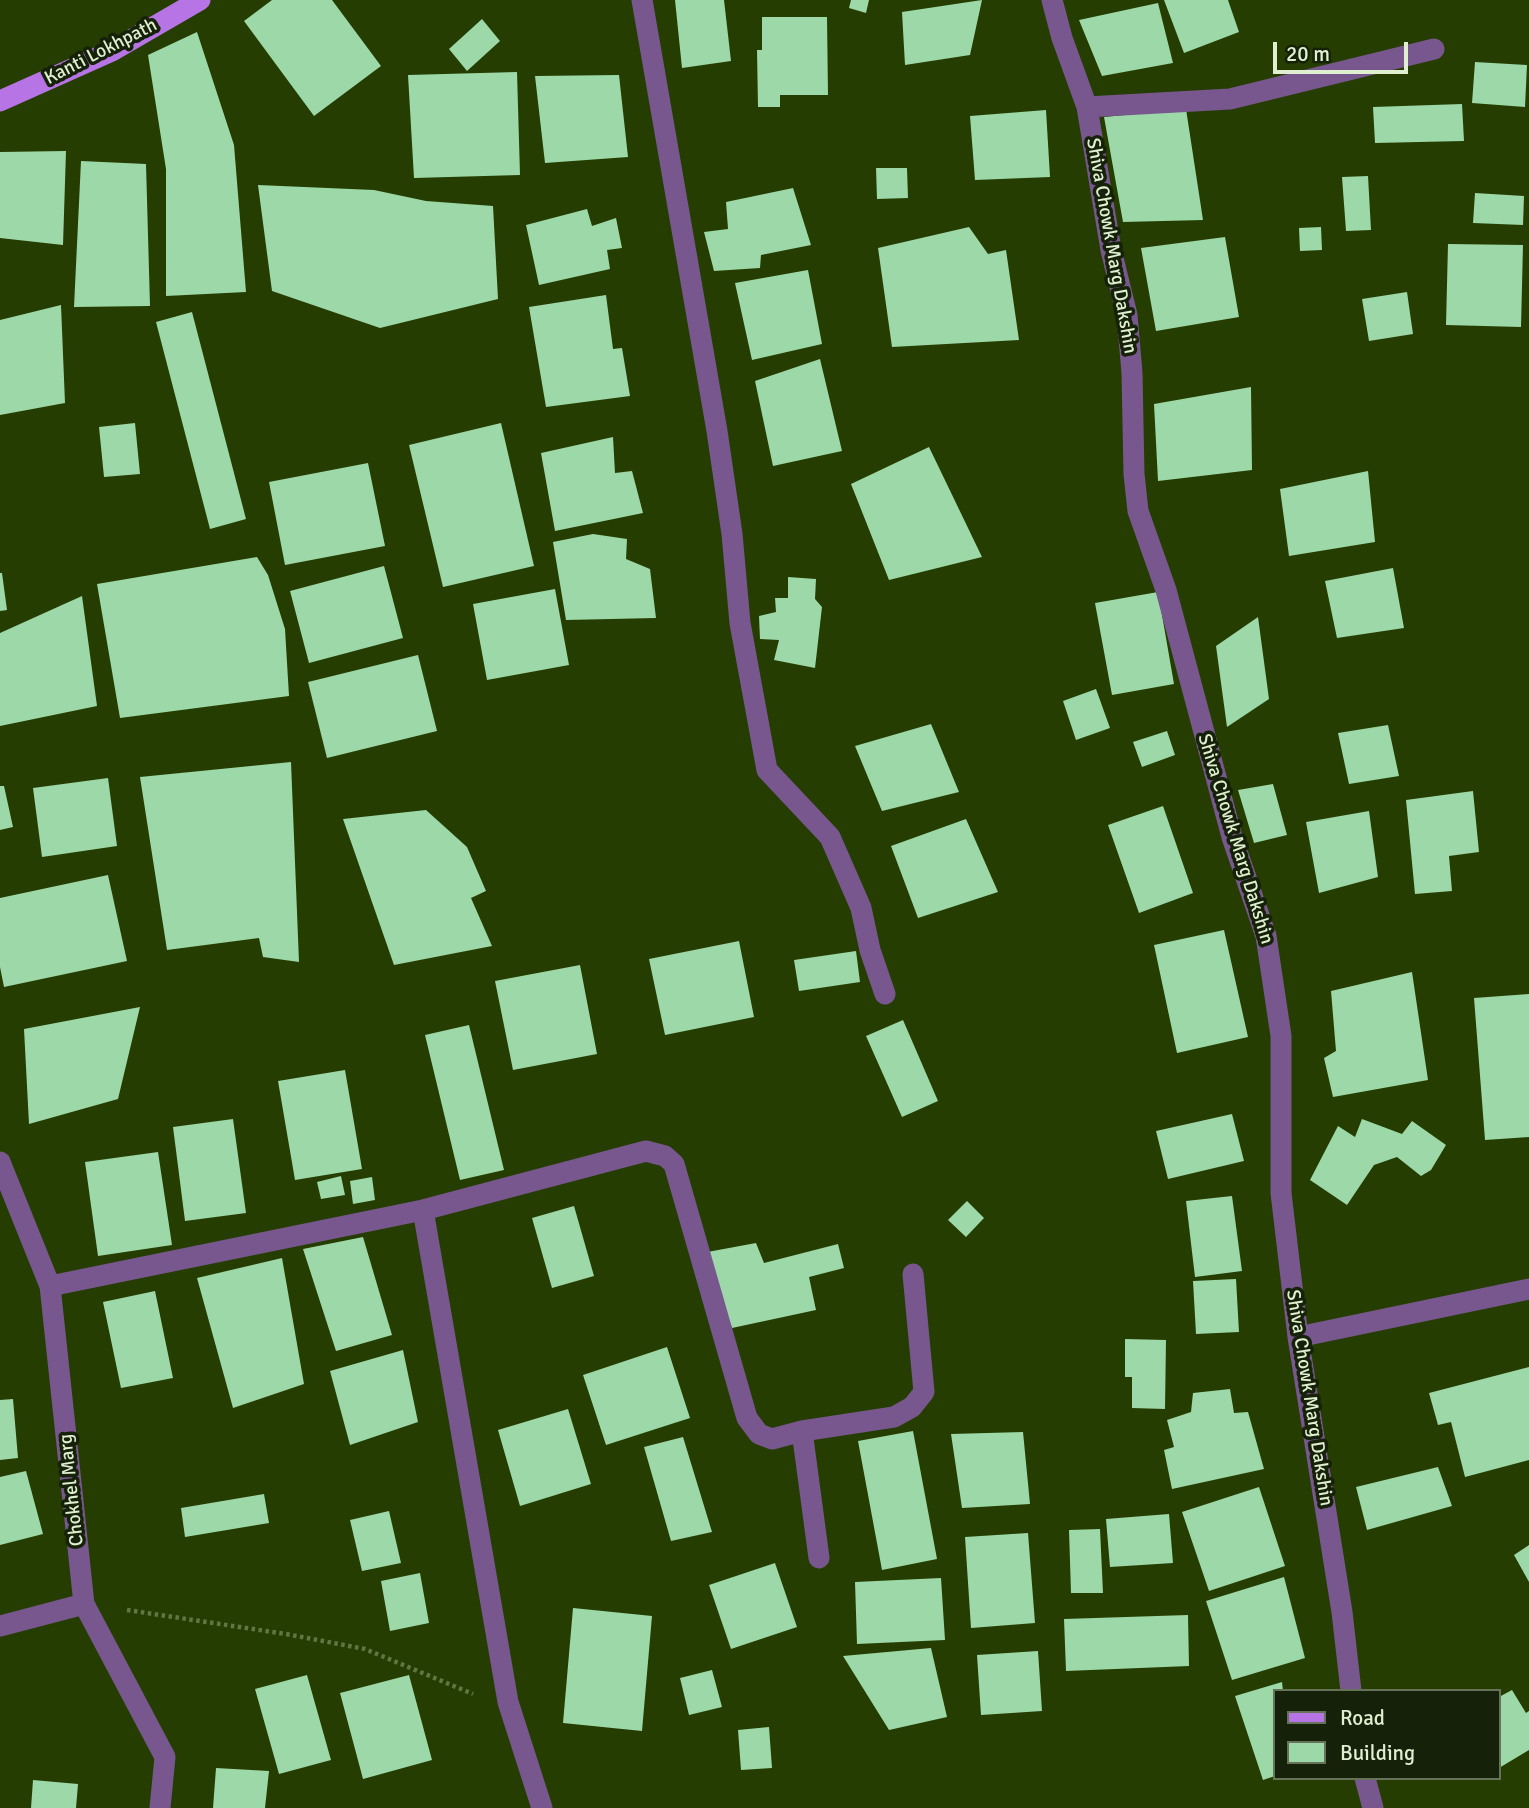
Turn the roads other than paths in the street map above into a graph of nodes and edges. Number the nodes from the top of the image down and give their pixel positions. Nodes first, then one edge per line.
1 (200, 0) edge
2 (642, 0) edge
3 (1052, 0) edge
4 (1434, 49) dead end
5 (0, 101) edge
6 (1087, 107) junction
7 (885, 994) dead end
8 (0, 1162) edge
9 (423, 1210) junction
10 (913, 1274) dead end
11 (50, 1286) junction
12 (1529, 1289) edge
13 (1298, 1337) junction
14 (802, 1431) junction
15 (819, 1558) dead end
16 (85, 1604) junction
17 (0, 1626) edge
18 (1351, 1689) edge
19 (1366, 1780) edge
20 (160, 1808) edge
21 (542, 1808) edge
22 (1373, 1808) edge

1 - 5 main road, Kanti Lokhpath
2 - 7 street
3 - 6 street, Shiva Chowk Marg Dakshin
4 - 6 street
6 - 13 street, Shiva Chowk Marg Dakshin
8 - 11 street, Chokhel Marg
9 - 11 street
9 - 14 street
9 - 21 street
10 - 14 street
11 - 16 street, Chokhel Marg
12 - 13 street
13 - 18 street, Shiva Chowk Marg Dakshin
14 - 15 street
16 - 17 street
16 - 20 street, Chokhel Marg
19 - 22 street

